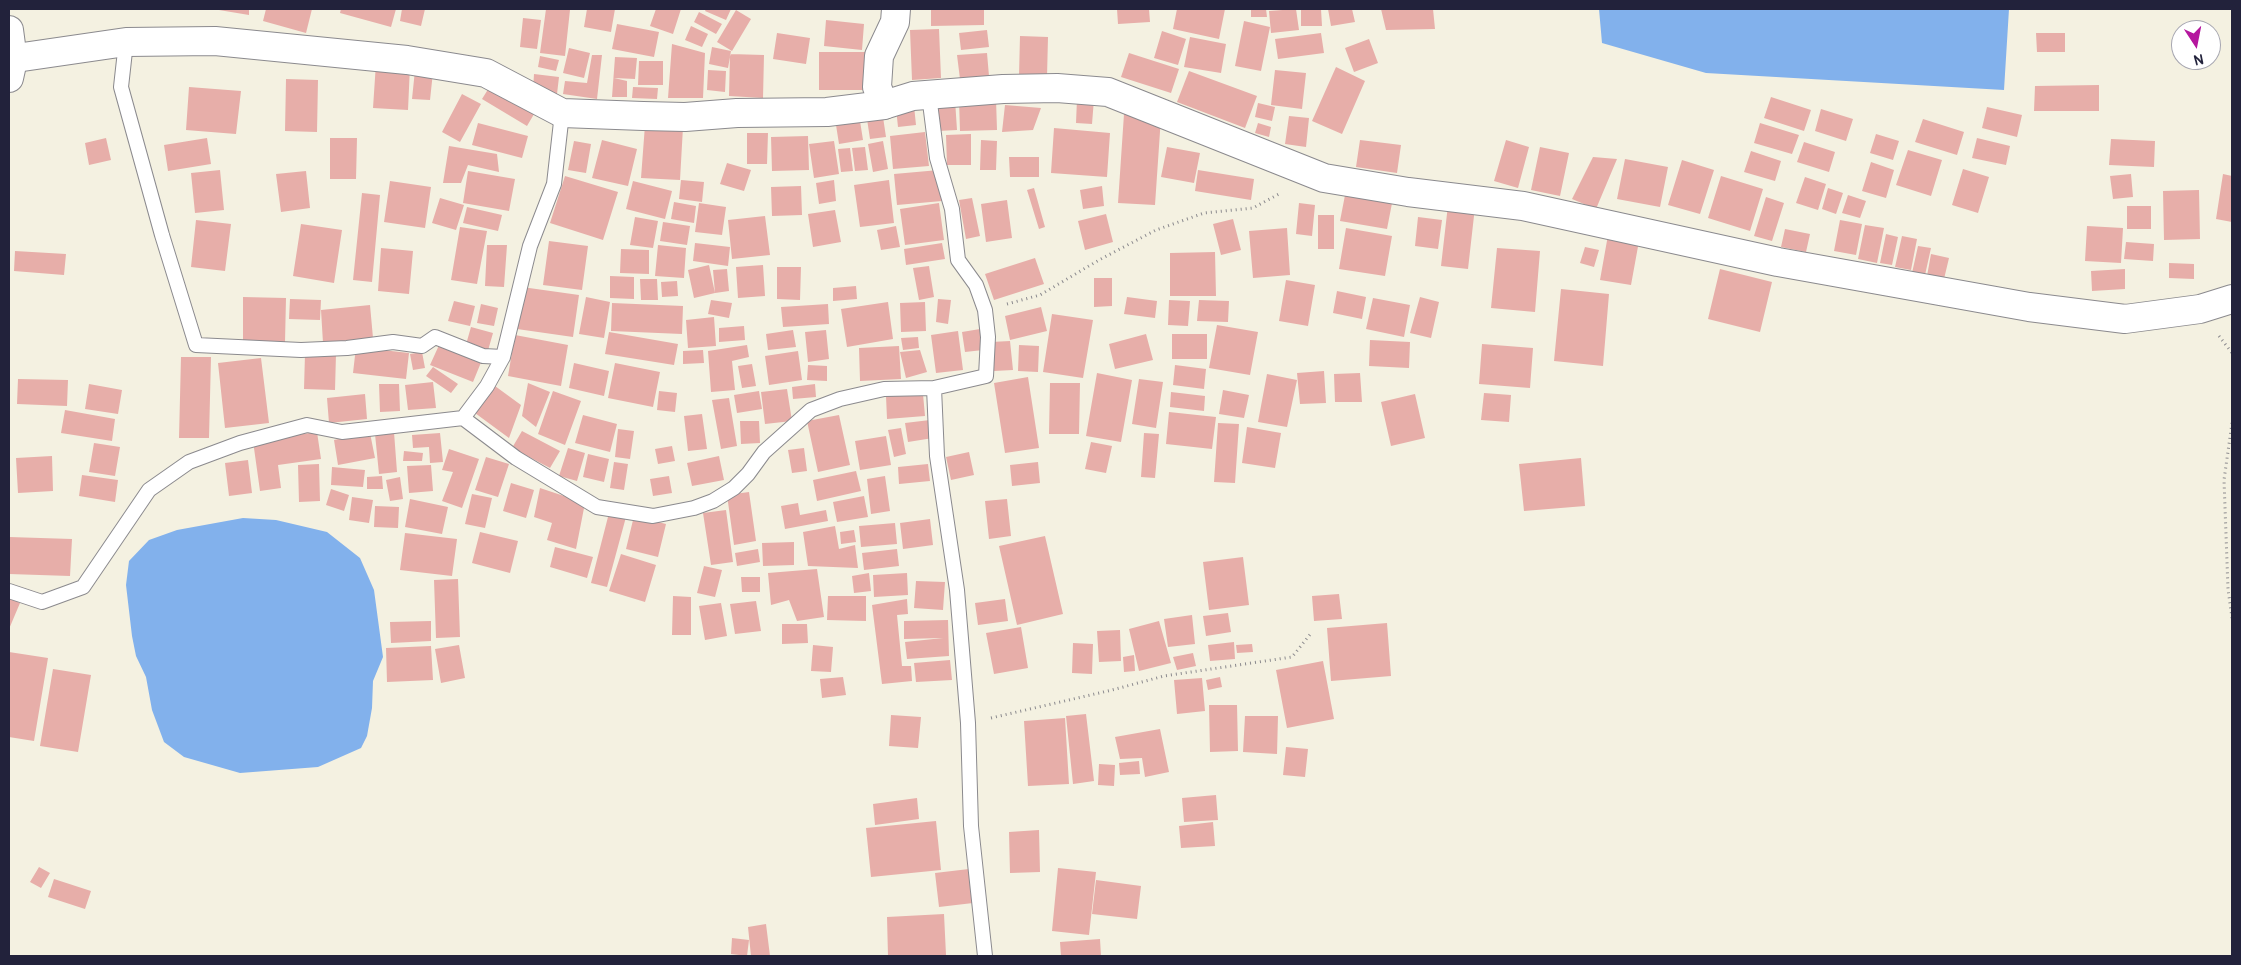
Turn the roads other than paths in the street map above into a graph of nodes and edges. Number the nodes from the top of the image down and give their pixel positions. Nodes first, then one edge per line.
1 (896, 9) edge
2 (9, 30) edge
3 (126, 42) junction
4 (10, 66) edge
5 (929, 95) junction
6 (884, 105) junction
7 (562, 113) junction
8 (2232, 299) edge
9 (503, 357) junction
10 (934, 388) junction
11 (463, 418) junction
12 (9, 591) edge
13 (985, 956) edge

1 - 6 street
2 - 4 street
3 - 4 street
3 - 7 street
3 - 9 lane
5 - 6 street
5 - 8 street
5 - 10 lane
6 - 7 street
7 - 9 lane
9 - 11 lane
10 - 11 lane
10 - 13 lane
11 - 12 lane

